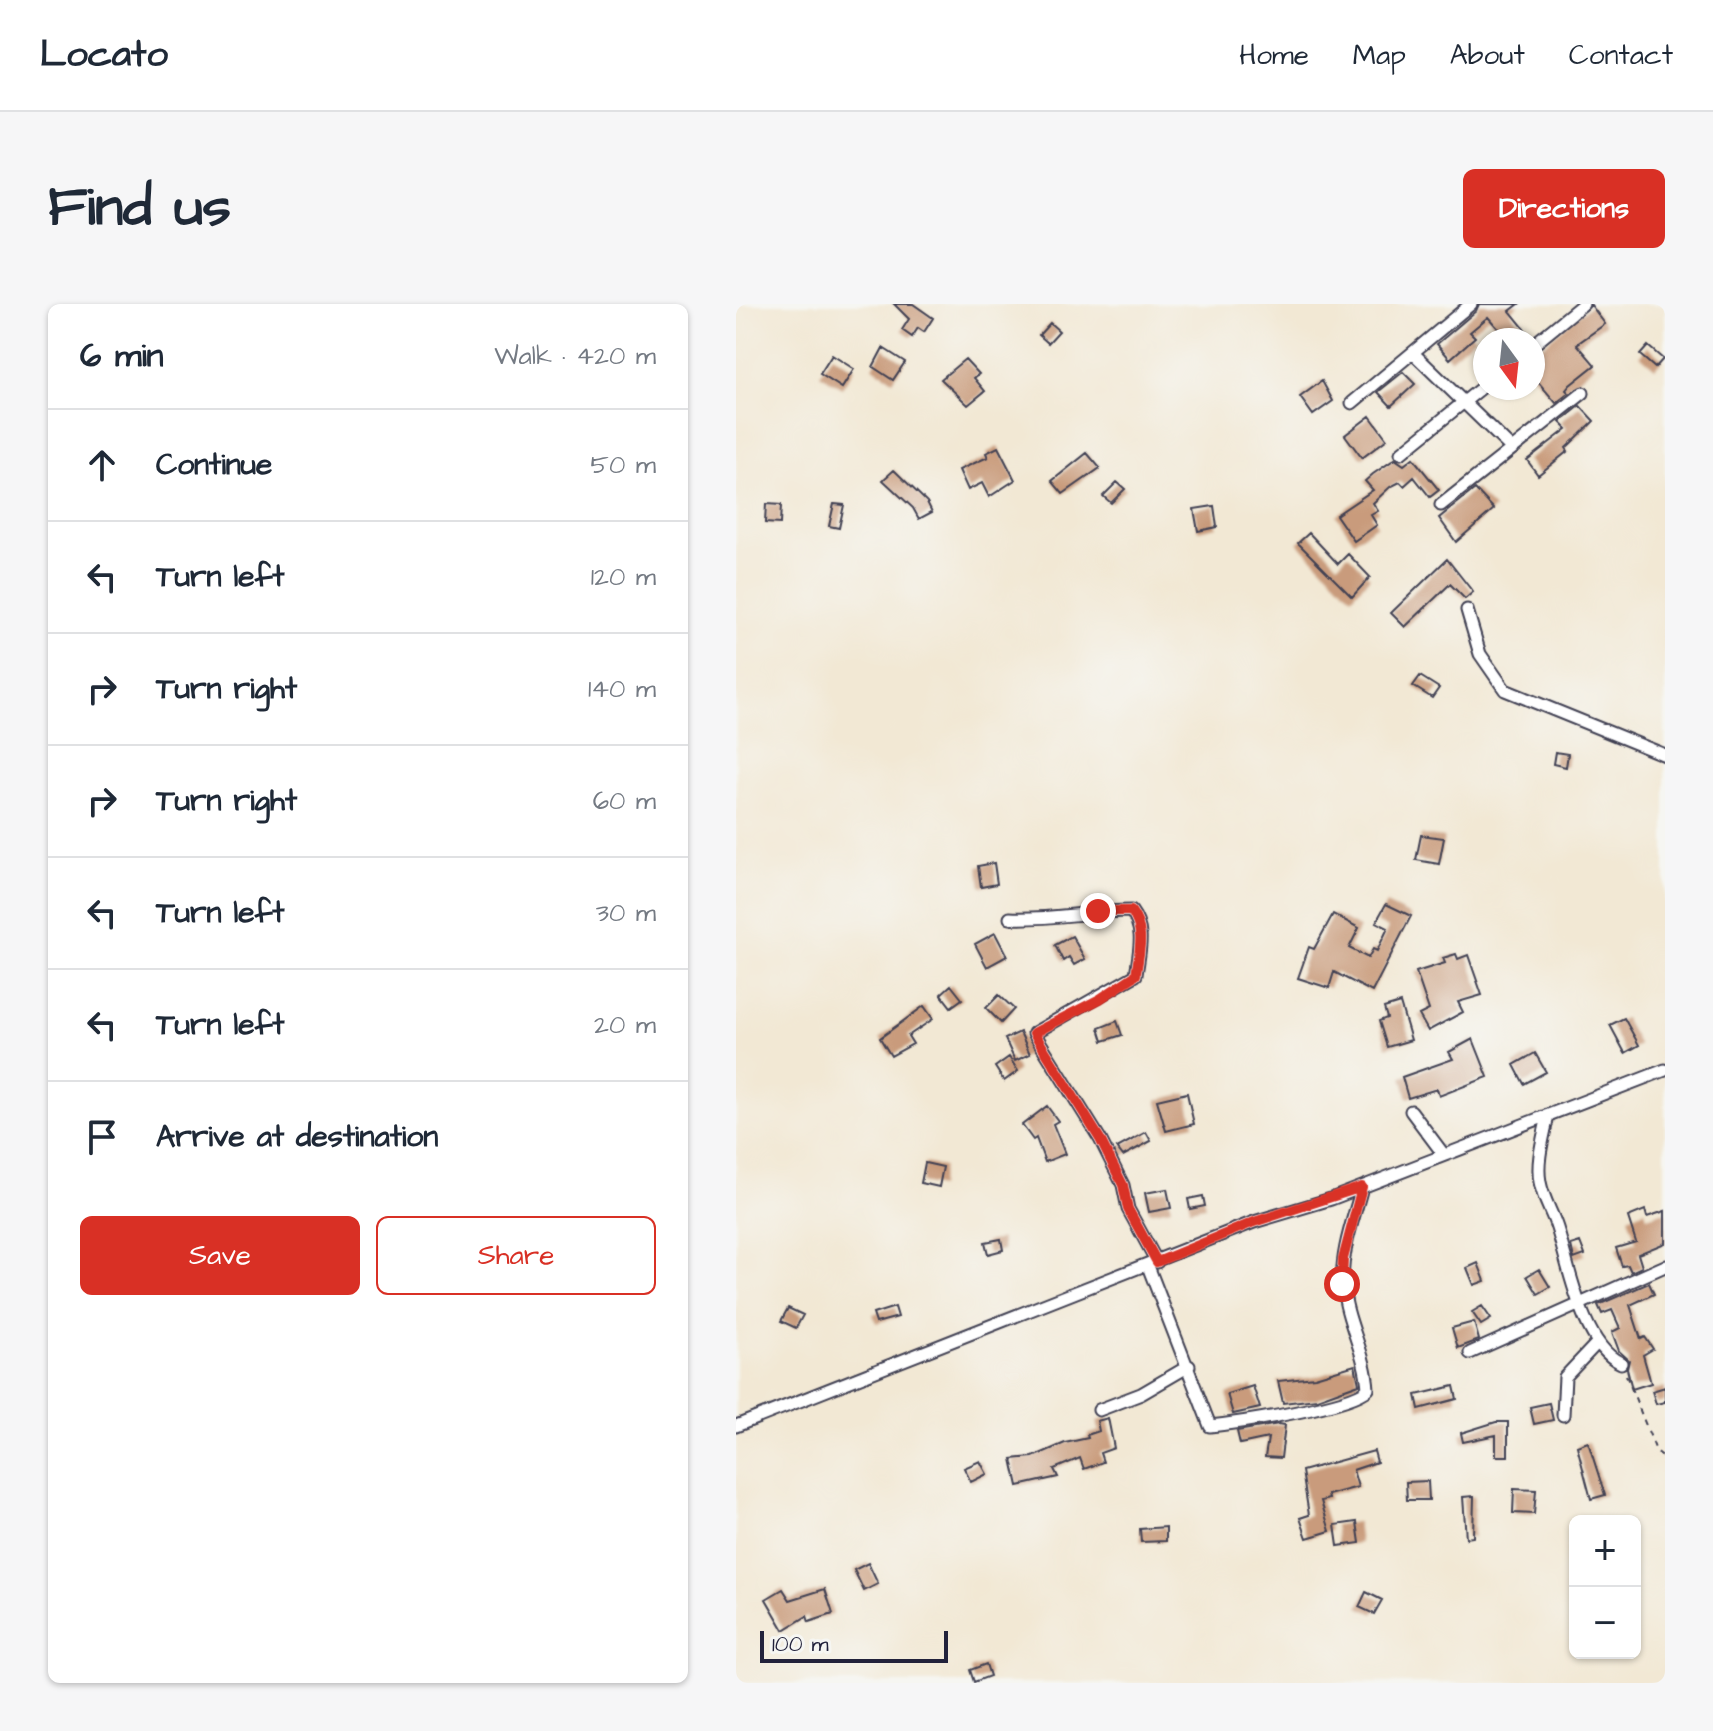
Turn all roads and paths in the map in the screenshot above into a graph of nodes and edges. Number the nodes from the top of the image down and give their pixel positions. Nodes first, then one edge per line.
1 (1471, 304) edge
2 (1583, 304) edge
3 (1545, 335) edge
4 (1413, 353) junction
5 (1583, 393) dead end
6 (1473, 395) edge
7 (1465, 401) junction
8 (1352, 403) dead end
9 (1512, 449) junction
10 (1401, 453) dead end
11 (1441, 505) dead end
12 (1467, 610) dead end
13 (1665, 755) edge
14 (1010, 918) dead end
15 (1665, 1070) edge
16 (1411, 1111) dead end
17 (1548, 1115) junction
18 (1444, 1155) junction
19 (1362, 1187) junction
20 (1153, 1264) junction
21 (1665, 1266) edge
22 (1581, 1304) junction
23 (1598, 1342) junction
24 (1470, 1353) dead end
25 (1621, 1363) joint
26 (1189, 1366) junction
27 (1099, 1410) dead end
28 (1563, 1415) dead end
29 (736, 1426) edge
30 (1665, 1458) edge

1 - 4 street
2 - 3 street
4 - 7 street
4 - 8 street
5 - 9 street
6 - 7 street
7 - 9 street
7 - 10 street
9 - 11 street
12 - 13 street
14 - 20 street
15 - 17 street
16 - 18 street
17 - 18 street
17 - 22 street
18 - 19 street
19 - 20 street
19 - 26 street
20 - 26 street
20 - 29 street
21 - 22 street
22 - 23 street
22 - 24 street
23 - 25 street
23 - 28 street
25 - 30 path
26 - 27 street

